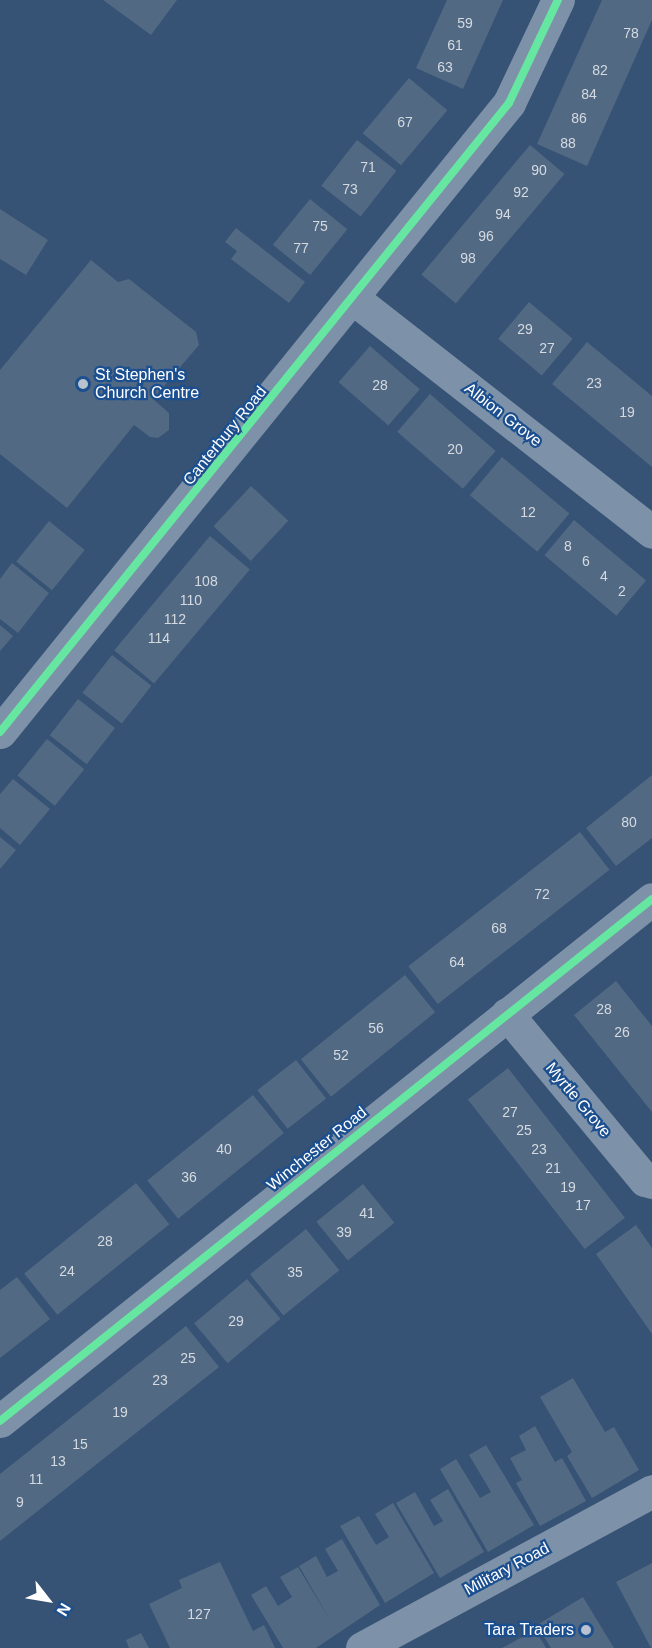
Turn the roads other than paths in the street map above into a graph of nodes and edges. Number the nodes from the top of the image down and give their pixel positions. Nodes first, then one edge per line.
1 (558, 0) edge
2 (354, 298) junction
3 (652, 532) edge
4 (0, 732) edge
5 (652, 899) edge
6 (507, 1014) junction
7 (652, 1182) edge
8 (0, 1421) edge
9 (652, 1491) edge
10 (362, 1648) edge

1 - 2 street, Canterbury Road
2 - 3 street, Albion Grove
2 - 4 street, Canterbury Road
5 - 6 street, Winchester Road
6 - 7 street, Myrtle Grove
6 - 8 street, Winchester Road
9 - 10 street, Military Road

